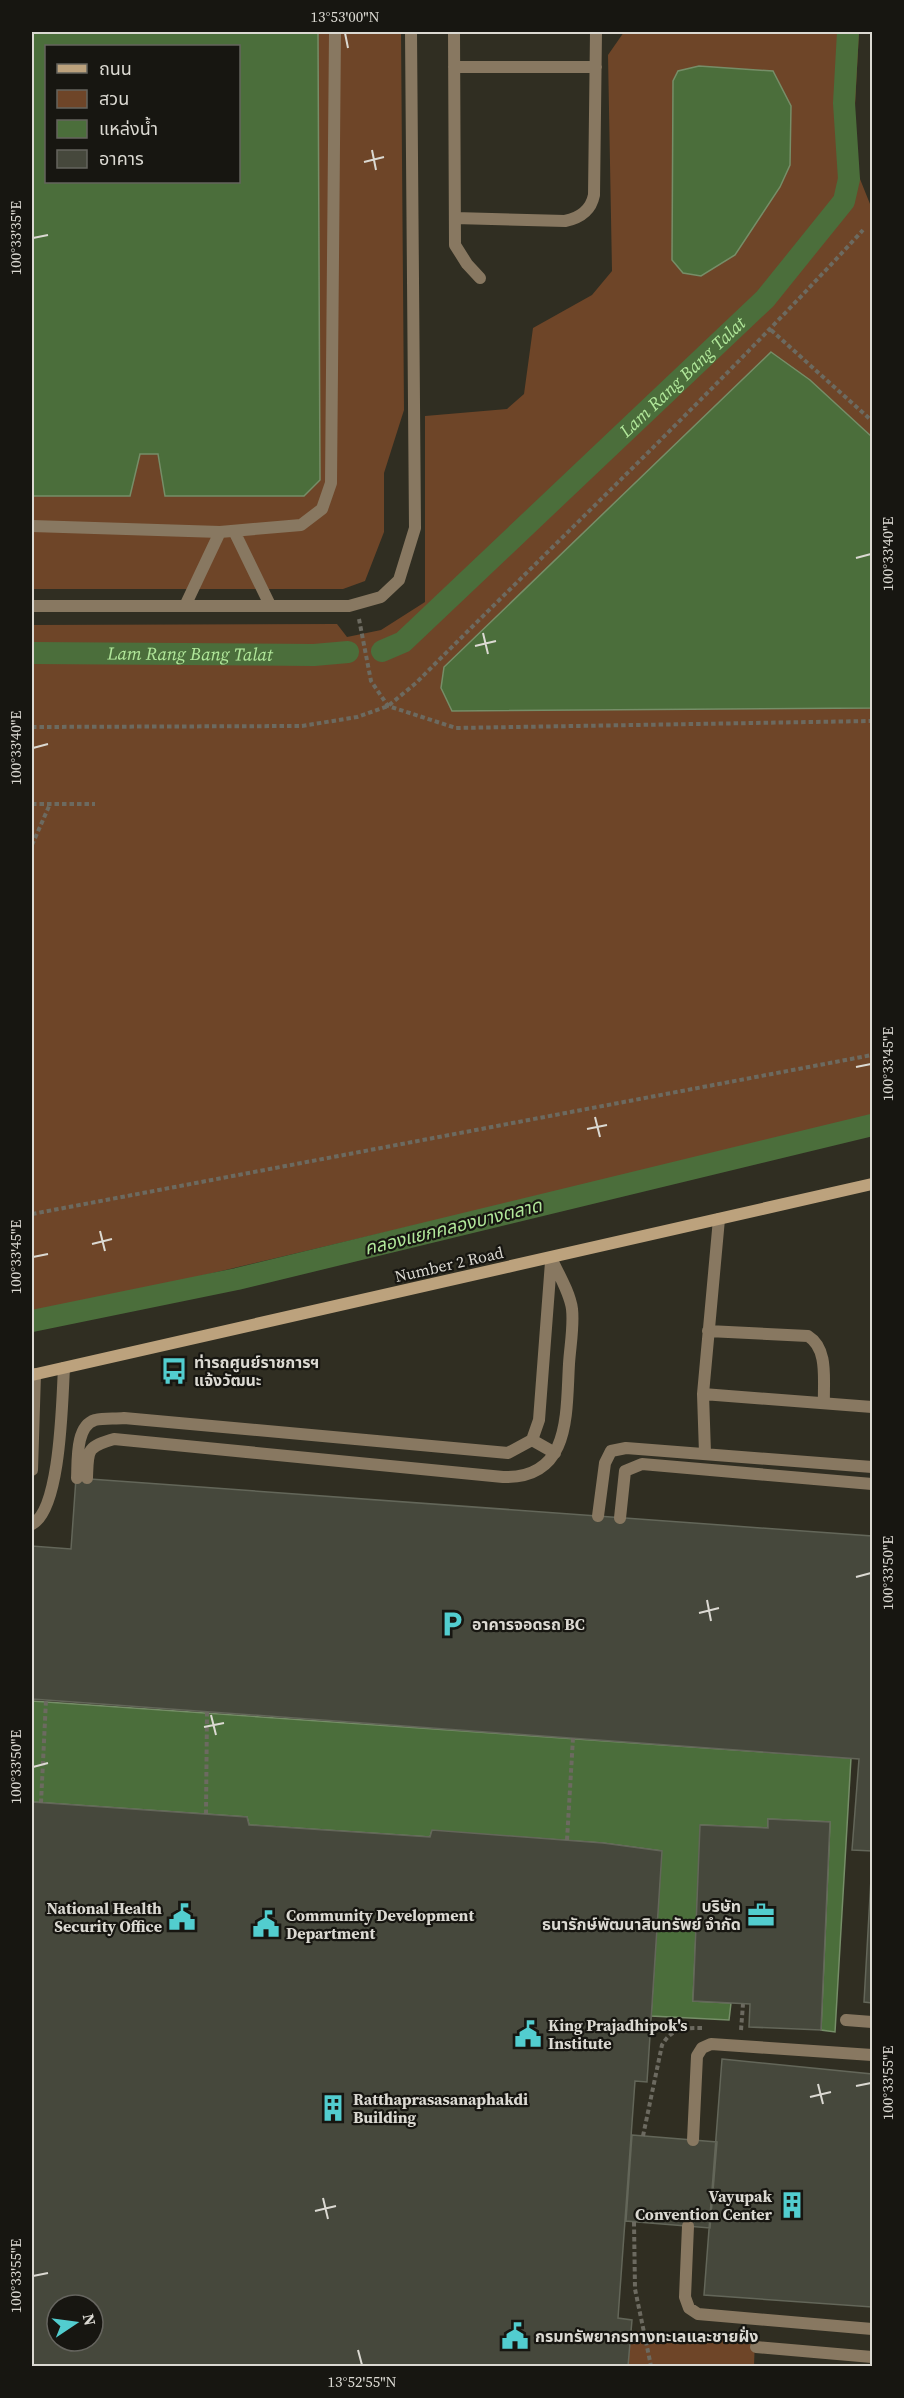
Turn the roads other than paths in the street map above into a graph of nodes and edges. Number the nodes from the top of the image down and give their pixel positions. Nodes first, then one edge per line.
1 (334, 32) edge
2 (411, 32) edge
3 (454, 32) edge
4 (596, 32) edge
5 (454, 67) junction
6 (596, 67) junction
7 (455, 218) junction
8 (480, 279) dead end
9 (32, 526) edge
10 (234, 531) junction
11 (220, 532) junction
12 (270, 605) junction
13 (32, 606) edge
14 (185, 606) junction
15 (873, 1184) edge
16 (719, 1219) junction
17 (551, 1258) junction
18 (708, 1331) junction
19 (64, 1368) junction
20 (33, 1374) edge
21 (703, 1394) junction
22 (824, 1403) junction
23 (873, 1407) edge
24 (532, 1440) junction
25 (555, 1453) junction
26 (705, 1453) junction
27 (873, 1467) edge
28 (32, 1470) edge
29 (873, 1485) edge
30 (598, 1516) dead end
31 (35, 1517) edge
32 (620, 1518) dead end
33 (846, 2020) dead end
34 (873, 2022) edge
35 (873, 2055) edge
36 (693, 2140) dead end
37 (688, 2226) dead end
38 (873, 2329) edge
39 (756, 2347) dead end
40 (873, 2357) edge

1 - 10 street
2 - 12 street
3 - 5 street
4 - 6 street
5 - 6 street
5 - 7 street
6 - 7 street
7 - 8 street
9 - 11 street
10 - 11 street
10 - 12 street
11 - 14 street
12 - 14 street
13 - 14 street
15 - 16 street, Number 2 Road
16 - 17 street, Number 2 Road
16 - 18 street
17 - 19 street, Number 2 Road
17 - 24 street
17 - 25 street
18 - 21 street
18 - 22 street
19 - 20 street, Number 2 Road
19 - 31 street
20 - 28 street
21 - 22 street
21 - 26 street
22 - 23 street
24 - 25 street
24 - 25 street
26 - 27 street
26 - 30 street
29 - 32 street
33 - 34 street
35 - 36 street
37 - 38 street
39 - 40 street

